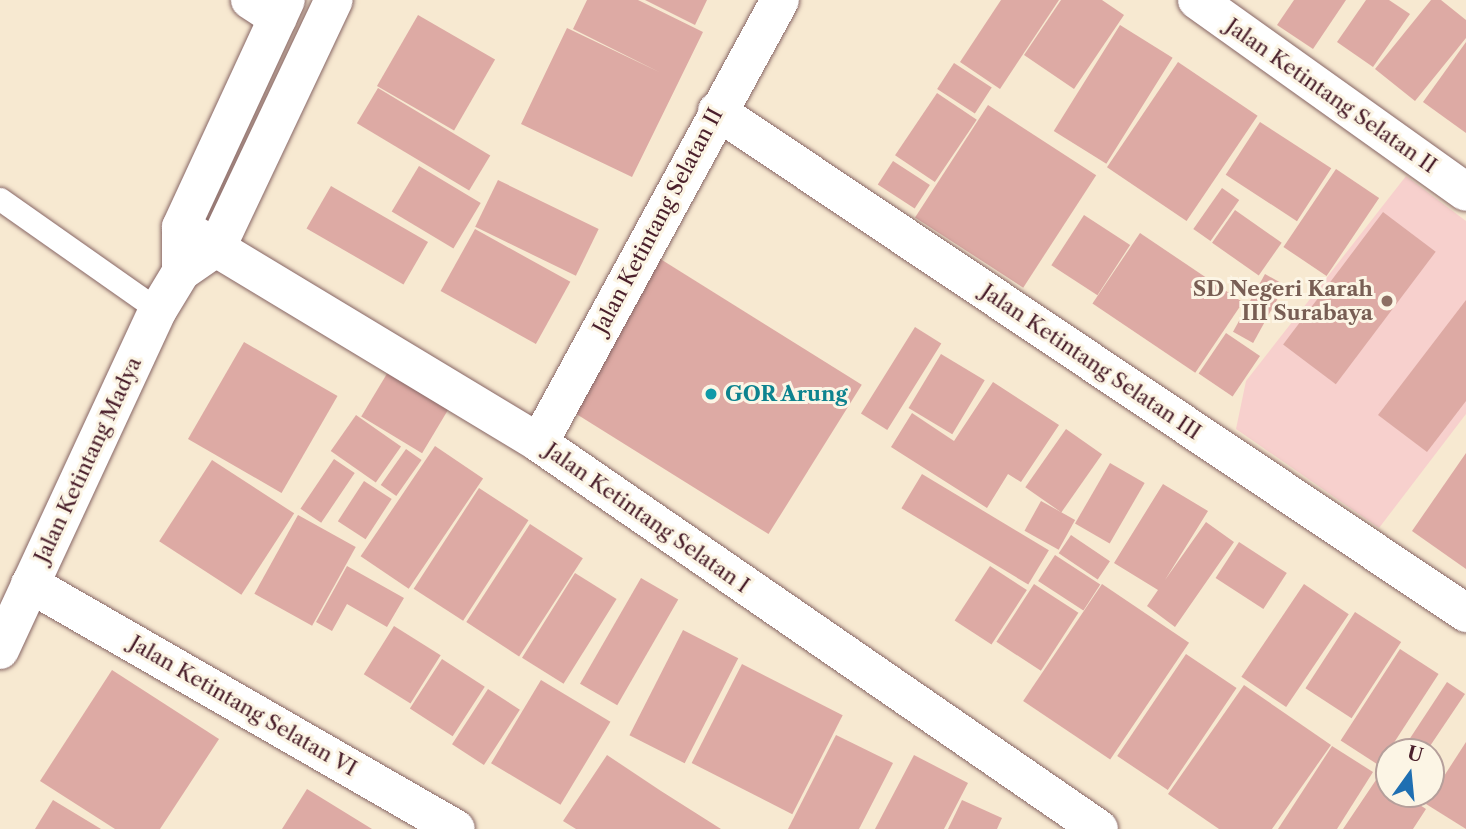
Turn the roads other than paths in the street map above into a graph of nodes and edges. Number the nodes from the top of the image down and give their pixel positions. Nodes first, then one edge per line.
1 (334, 0) edge
2 (780, 0) edge
3 (1197, 0) edge
4 (271, 6) edge
5 (717, 111) junction
6 (1466, 192) edge
7 (0, 199) edge
8 (181, 227) junction
9 (217, 247) junction
10 (181, 272) junction
11 (159, 310) junction
12 (539, 443) junction
13 (30, 584) junction
14 (1466, 613) edge
15 (0, 650) edge
16 (440, 825) edge
17 (1099, 829) edge

1 - 9 street, Jalan Ketintang Madya
2 - 5 street, Jalan Ketintang Selatan II
3 - 6 street, Jalan Ketintang Selatan II
4 - 8 street
5 - 12 street, Jalan Ketintang Selatan II
5 - 14 street, Jalan Ketintang Selatan III
7 - 11 lane
8 - 9 street, Jalan Ketintang Selatan I
8 - 10 street
9 - 10 street, Jalan Ketintang Madya
9 - 12 street, Jalan Ketintang Selatan I
10 - 11 street, Jalan Ketintang Madya
11 - 13 street, Jalan Ketintang Madya
12 - 17 street, Jalan Ketintang Selatan I
13 - 15 street, Jalan Ketintang Madya
13 - 16 street, Jalan Ketintang Selatan VI

